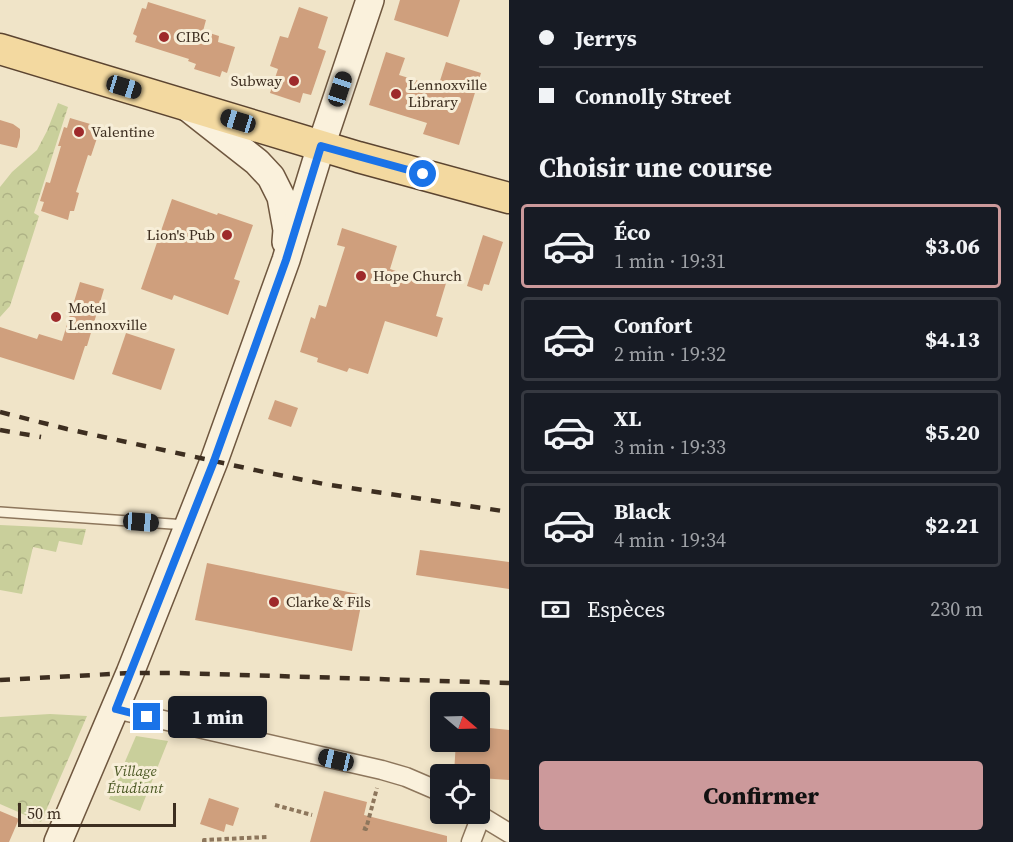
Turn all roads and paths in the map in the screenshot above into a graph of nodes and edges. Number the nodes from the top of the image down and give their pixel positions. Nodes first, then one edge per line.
1 (370, 0) edge
2 (0, 49) edge
3 (184, 105) junction
4 (321, 146) junction
5 (509, 198) edge
6 (286, 260) junction
7 (0, 512) edge
8 (189, 525) junction
9 (116, 709) junction
10 (381, 770) junction
11 (430, 787) edge
12 (275, 806) dead end
13 (312, 815) dead end
14 (490, 821) edge
15 (476, 824) edge
16 (363, 828) dead end
17 (509, 833) edge
18 (267, 837) dead end
19 (58, 842) edge
20 (204, 842) edge
21 (471, 842) edge

1 - 4 main road
2 - 3 main road
3 - 4 main road
3 - 6 main road
4 - 5 main road
4 - 6 main road
6 - 8 main road
7 - 8 lane
8 - 9 main road
9 - 10 street
9 - 19 main road
10 - 11 street
10 - 16 path
12 - 13 path
14 - 17 street
15 - 21 street
18 - 20 path

